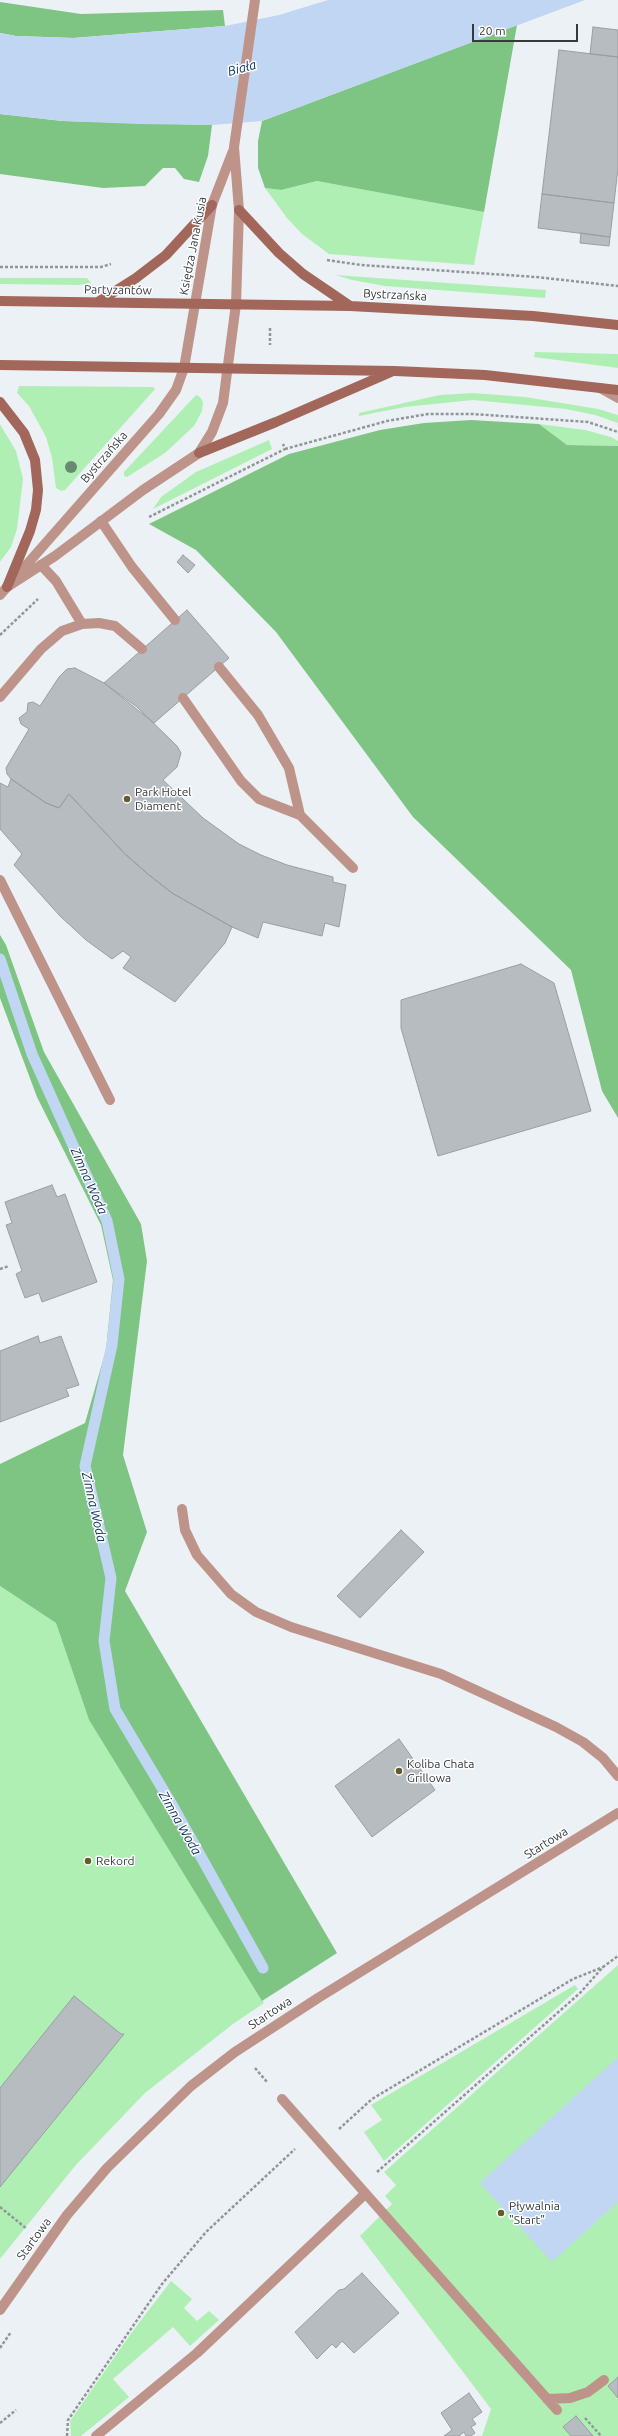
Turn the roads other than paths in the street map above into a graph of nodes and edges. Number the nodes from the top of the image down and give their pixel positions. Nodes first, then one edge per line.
1 (255, 0) edge
2 (234, 147) junction
3 (212, 206) junction
4 (239, 210) junction
5 (0, 302) edge
6 (98, 302) junction
7 (195, 304) junction
8 (236, 304) junction
9 (350, 306) junction
10 (618, 325) edge
11 (0, 365) edge
12 (184, 368) junction
13 (229, 369) junction
14 (395, 371) junction
15 (600, 388) junction
16 (618, 390) edge
17 (618, 398) edge
18 (0, 402) edge
19 (199, 453) junction
20 (101, 521) junction
21 (41, 565) junction
22 (7, 587) junction
23 (0, 595) edge
24 (175, 620) dead end
25 (82, 624) junction
26 (142, 649) dead end
27 (219, 667) dead end
28 (0, 697) edge
29 (183, 698) dead end
30 (300, 815) junction
31 (353, 868) dead end
32 (0, 880) edge
33 (110, 1100) dead end
34 (182, 1509) dead end
35 (618, 1776) edge
36 (618, 1813) edge
37 (282, 2099) dead end
38 (362, 2191) junction
39 (0, 2310) edge
40 (604, 2380) dead end
41 (547, 2399) junction
42 (557, 2410) dead end
43 (96, 2436) edge

1 - 2 street, Księdza Jana Kusia
2 - 3 street, Księdza Jana Kusia
2 - 4 street, Księdza Jana Kusia
3 - 6 main road
3 - 7 street, Księdza Jana Kusia
4 - 8 street, Księdza Jana Kusia
4 - 9 main road
5 - 6 main road, Partyzantów
6 - 7 main road, Partyzantów
7 - 8 main road, Partyzantów
7 - 12 street, Bystrzańska
8 - 9 main road, Bystrzańska
8 - 13 street, Bystrzańska
9 - 10 main road, Bystrzańska
11 - 12 main road
12 - 13 main road
12 - 22 street, Bystrzańska
13 - 14 main road
13 - 19 street, Bystrzańska
14 - 15 main road
14 - 19 main road
15 - 16 main road
15 - 17 street
18 - 22 main road
19 - 20 street, Bystrzańska
20 - 21 street, Bystrzańska
20 - 24 street
21 - 22 street, Bystrzańska
21 - 25 street
22 - 23 street, Bystrzańska
25 - 26 street
25 - 28 street
27 - 30 street
29 - 30 street
30 - 31 street
32 - 33 street
34 - 35 street
36 - 39 street, Startowa
37 - 38 street
38 - 41 street
38 - 43 street
40 - 41 street
41 - 42 street

